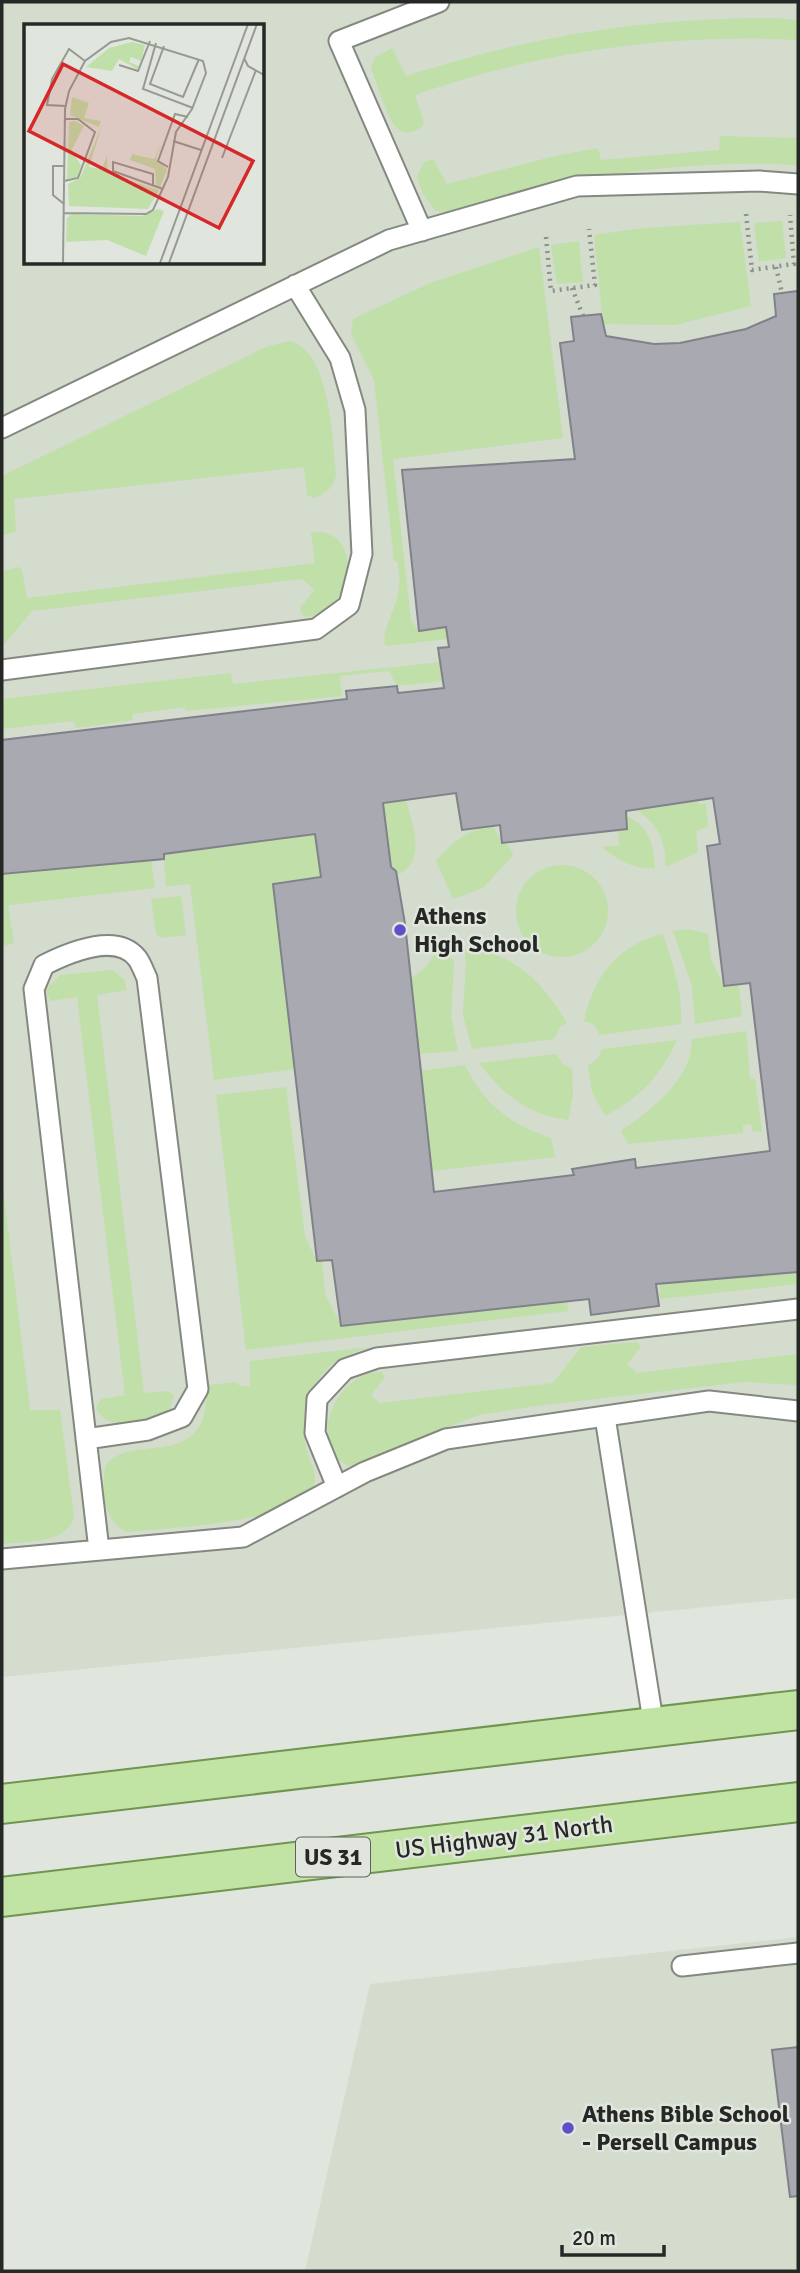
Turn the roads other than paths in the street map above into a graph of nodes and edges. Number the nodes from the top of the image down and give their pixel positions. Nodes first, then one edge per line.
1 (439, 2) edge
2 (798, 184) edge
3 (422, 230) junction
4 (295, 285) junction
5 (2, 428) edge
6 (2, 670) edge
7 (798, 1309) edge
8 (798, 1411) edge
9 (605, 1416) junction
10 (86, 1439) junction
11 (337, 1487) junction
12 (99, 1550) junction
13 (2, 1559) edge
14 (798, 1710) edge
15 (654, 1727) junction
16 (798, 1802) edge
17 (2, 1804) edge
18 (2, 1897) edge
19 (798, 1953) edge
20 (682, 1966) dead end

1 - 3 lane
2 - 3 lane
3 - 4 lane
4 - 5 lane
4 - 6 lane
7 - 11 lane
8 - 9 lane
9 - 11 lane
9 - 15 lane
10 - 10 lane
10 - 12 lane
11 - 12 lane
12 - 13 lane
14 - 15 main road
15 - 17 main road
16 - 18 main road, US Highway 31 North / US 31
19 - 20 lane

